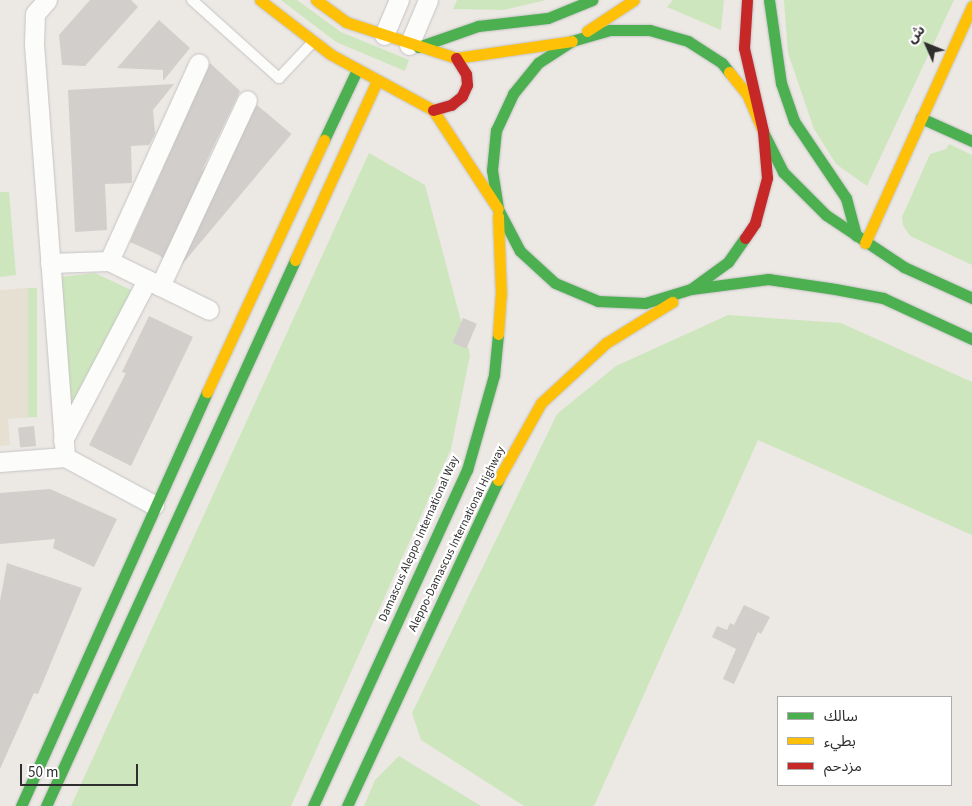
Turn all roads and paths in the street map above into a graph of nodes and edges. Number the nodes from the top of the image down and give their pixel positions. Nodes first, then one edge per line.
1 (47, 0) edge
2 (192, 0) edge
3 (260, 0) edge
4 (316, 0) edge
5 (400, 0) edge
6 (428, 0) edge
7 (592, 0) edge
8 (634, 0) edge
9 (747, 0) edge
10 (769, 0) edge
11 (972, 6) edge
12 (384, 35) junction
13 (572, 41) junction
14 (313, 42) junction
15 (413, 46) junction
16 (456, 58) junction
17 (198, 63) dead end
18 (357, 70) junction
19 (377, 81) junction
20 (247, 100) dead end
21 (433, 110) junction
22 (921, 118) junction
23 (763, 131) junction
24 (972, 141) edge
25 (498, 209) junction
26 (861, 240) junction
27 (110, 261) junction
28 (50, 262) junction
29 (154, 283) junction
30 (691, 289) junction
31 (972, 298) edge
32 (210, 310) dead end
33 (972, 339) edge
34 (64, 449) junction
35 (0, 462) edge
36 (154, 504) junction
37 (21, 806) edge
38 (46, 806) edge
39 (313, 806) edge
40 (347, 806) edge

1 - 28 street
2 - 14 lane
3 - 14 main road
4 - 12 main road
5 - 12 street
6 - 15 street
7 - 15 main road
8 - 13 main road
9 - 23 main road
10 - 26 main road
11 - 22 main road
12 - 15 main road
13 - 16 main road
13 - 23 main road
13 - 25 main road
14 - 18 main road
15 - 16 main road
16 - 21 main road
17 - 27 street
18 - 19 main road
18 - 36 main road
19 - 21 main road
19 - 38 main road
20 - 29 street
21 - 25 main road
22 - 24 main road
22 - 26 main road
23 - 26 main road
23 - 30 main road, Aleppo-Damascus International Highway
25 - 30 main road
25 - 39 main road, Damascus Aleppo International Way
26 - 31 main road
27 - 28 street
27 - 29 street
28 - 34 street
29 - 32 street
29 - 34 street
30 - 33 main road
30 - 40 main road, Aleppo-Damascus International Highway
34 - 35 street
34 - 36 street
36 - 37 main road

